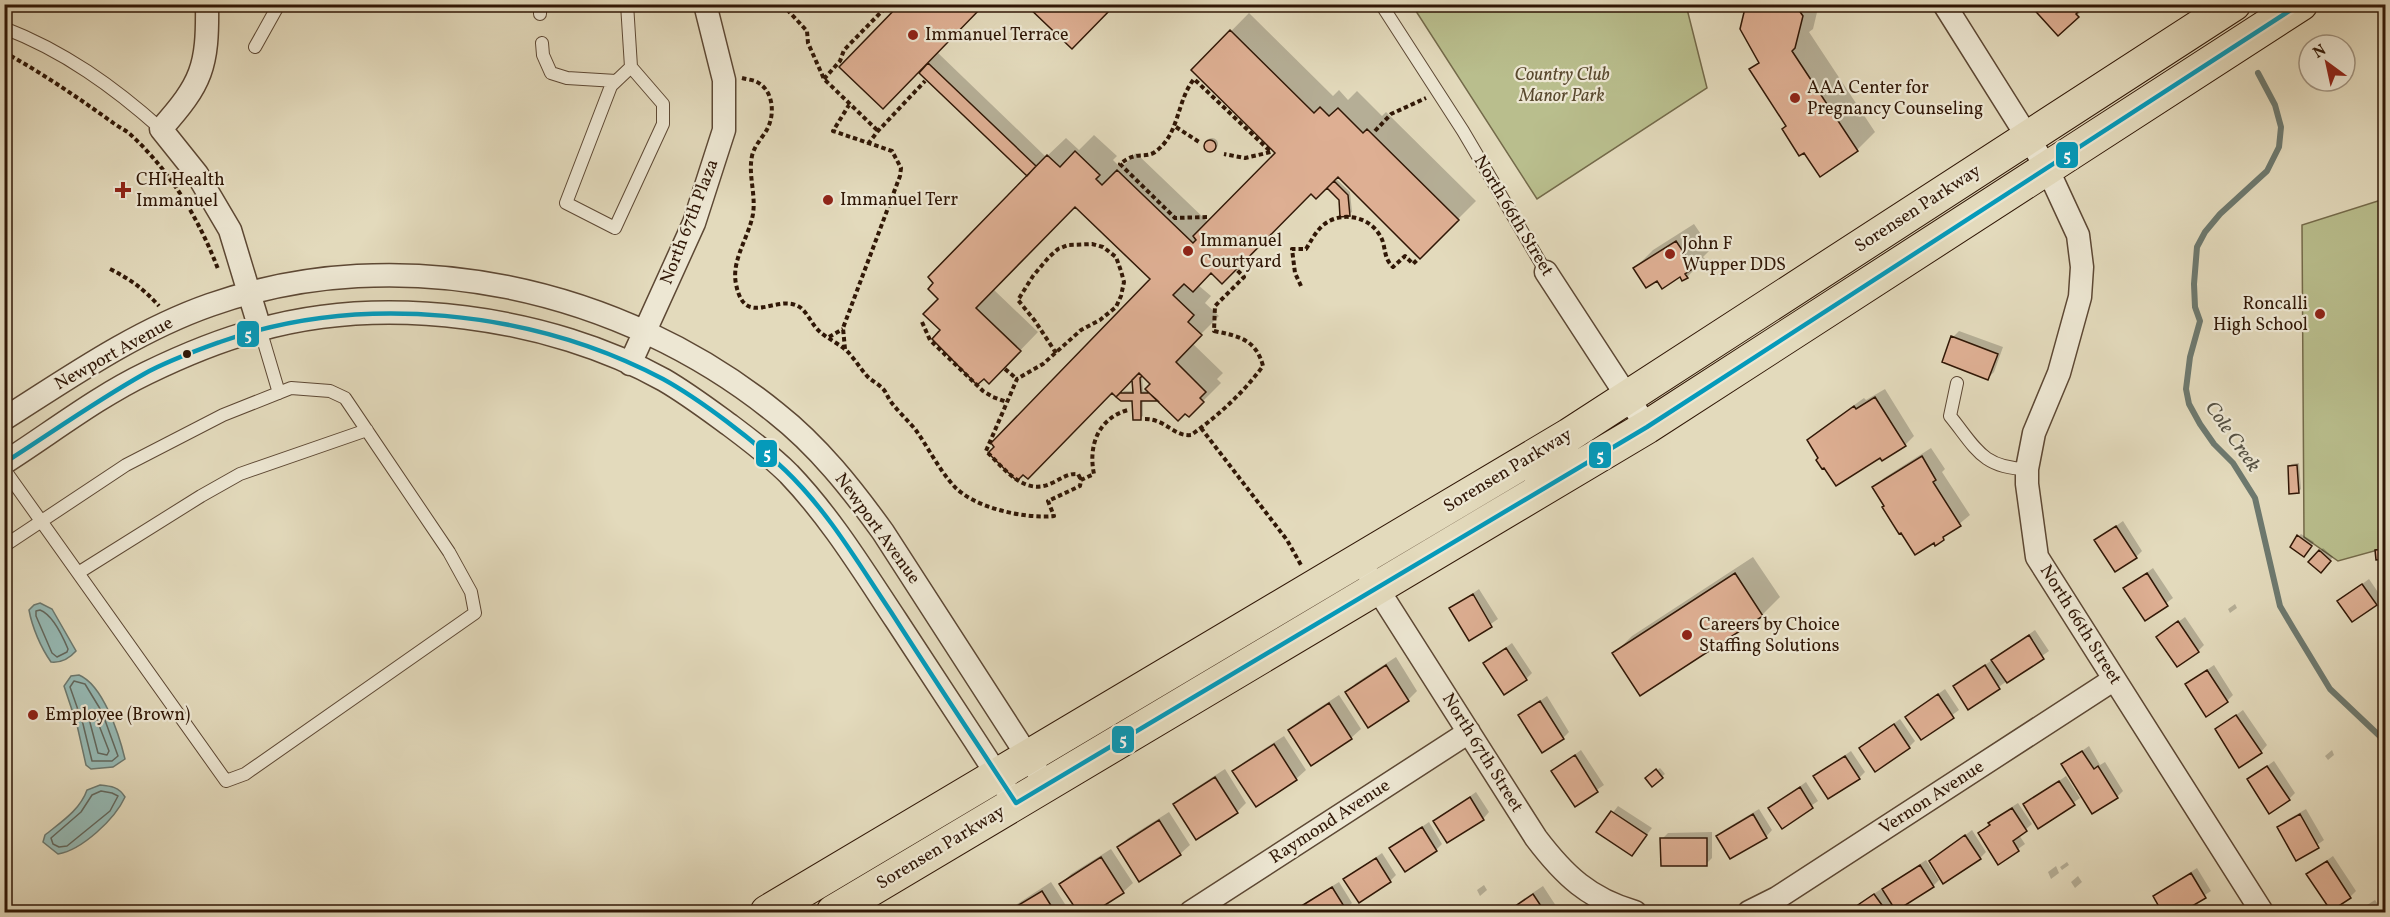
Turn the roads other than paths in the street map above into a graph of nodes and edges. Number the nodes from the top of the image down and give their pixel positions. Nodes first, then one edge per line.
1 (207, 4) edge
2 (279, 4) edge
3 (627, 4) edge
4 (705, 4) edge
5 (1381, 4) edge
6 (1944, 4) edge
7 (2234, 4) edge
8 (2380, 4) edge
9 (2295, 6) edge
10 (2385, 12) edge
11 (4, 28) edge
12 (542, 44) dead end
13 (255, 47) dead end
14 (632, 67) junction
15 (616, 81) junction
16 (161, 129) junction
17 (2028, 138) junction
18 (2047, 168) junction
19 (1546, 272) joint
20 (248, 294) junction
21 (260, 329) junction
22 (645, 332) junction
23 (630, 364) junction
24 (1957, 383) dead end
25 (279, 393) junction
26 (1627, 398) junction
27 (4, 419) edge
28 (1647, 427) junction
29 (367, 430) junction
30 (4, 463) edge
31 (4, 469) edge
32 (2027, 469) junction
33 (42, 522) junction
34 (4, 546) edge
35 (1360, 560) junction
36 (78, 573) junction
37 (1378, 588) junction
38 (2114, 680) junction
39 (1469, 732) junction
40 (1029, 758) junction
41 (1047, 785) junction
42 (1007, 790) junction
43 (767, 912) edge
44 (833, 912) edge
45 (1191, 912) edge
46 (1635, 912) edge
47 (1749, 912) edge
48 (2262, 912) edge

1 - 16 street
2 - 13 lane
3 - 14 lane
4 - 22 street, North 67th Plaza
5 - 19 lane, North 66th Street
6 - 17 street, North 66th Street
7 - 17 main road, Sorensen Parkway
8 - 10 lane
9 - 18 main road, Sorensen Parkway
11 - 16 lane
12 - 15 lane
14 - 15 lane
14 - 15 lane
16 - 20 street
17 - 18 street, North 66th Street
17 - 26 main road, Sorensen Parkway
18 - 28 main road, Sorensen Parkway
18 - 32 street, North 66th Street
19 - 26 street, North 66th Street
20 - 21 street
20 - 22 street, Newport Avenue
20 - 27 street, Newport Avenue
21 - 23 street, Newport Avenue
21 - 25 lane
21 - 30 street, Newport Avenue
22 - 23 street, North 67th Plaza
22 - 40 street, Newport Avenue
23 - 42 street, Newport Avenue
24 - 32 lane
25 - 29 lane
25 - 33 lane
26 - 28 street, North 66th Street
26 - 35 main road, Sorensen Parkway
28 - 37 main road, Sorensen Parkway
29 - 36 lane
29 - 36 lane
31 - 33 lane
32 - 38 street, North 66th Street
33 - 34 lane
33 - 36 lane
35 - 37 street, North 67th Street
35 - 40 main road, Sorensen Parkway
37 - 39 street, North 67th Street
37 - 41 main road, Sorensen Parkway
38 - 47 street, Vernon Avenue
38 - 48 street, North 66th Street
39 - 45 street, Raymond Avenue
39 - 46 street, North 67th Street
40 - 41 street, Newport Avenue
40 - 42 main road, Sorensen Parkway
41 - 42 main road, Sorensen Parkway
42 - 43 main road, Sorensen Parkway
42 - 44 main road, Sorensen Parkway

